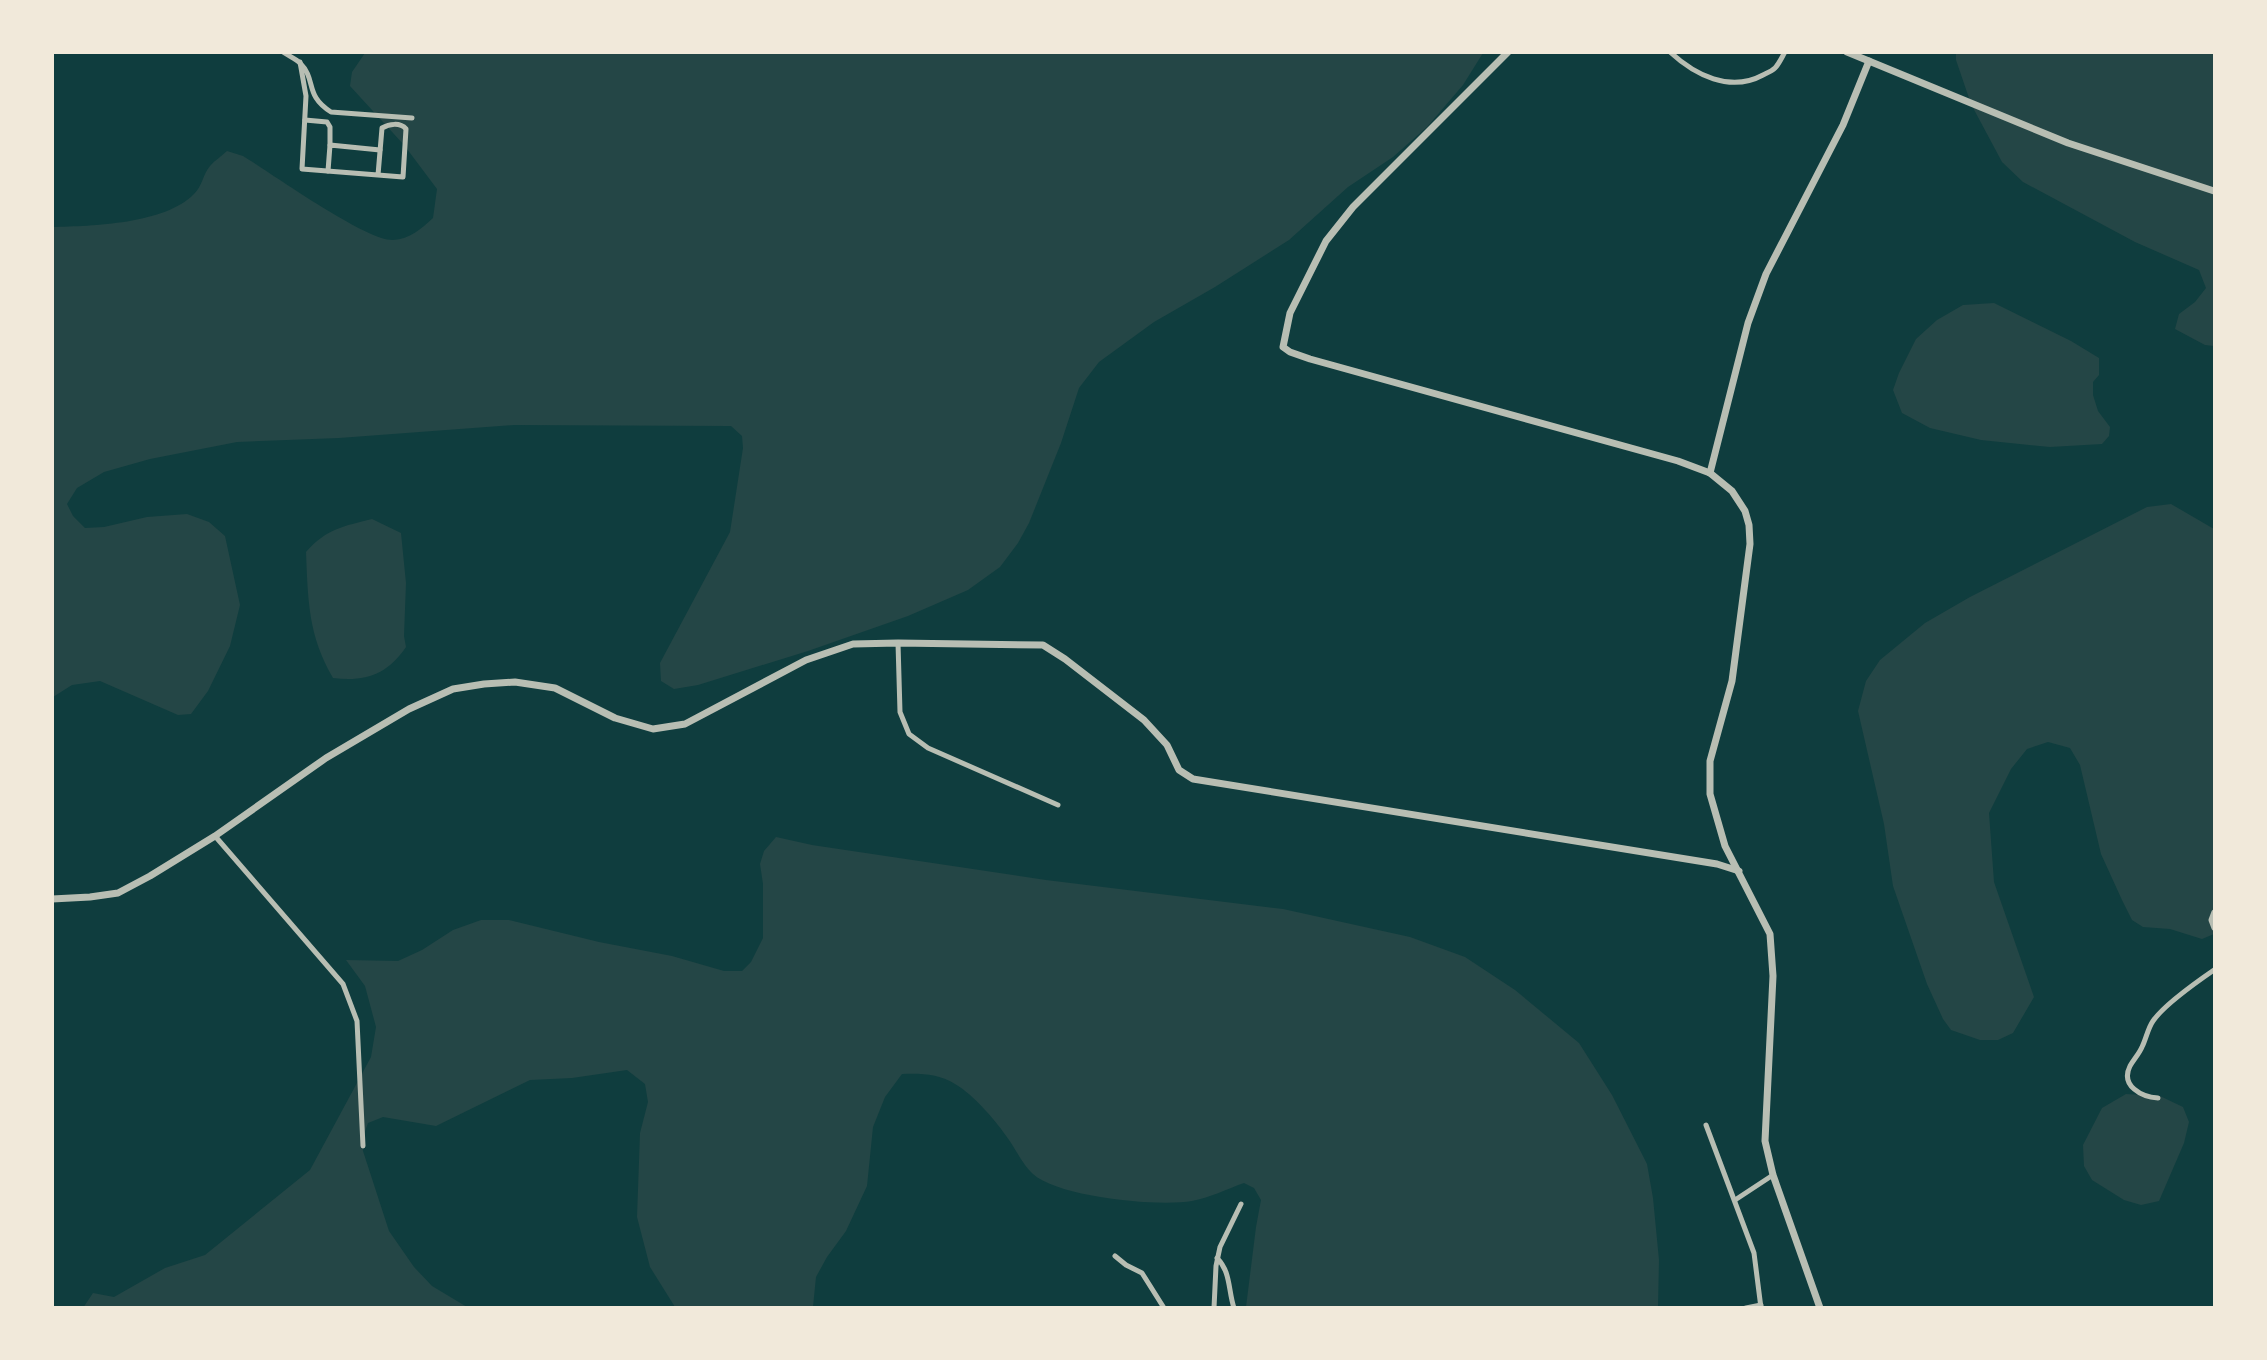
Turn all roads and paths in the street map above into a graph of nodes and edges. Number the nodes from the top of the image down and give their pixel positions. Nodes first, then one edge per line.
1 (283, 52) edge
2 (1508, 52) edge
3 (1670, 52) edge
4 (1785, 52) edge
5 (1847, 52) edge
6 (1869, 61) junction
7 (300, 62) junction
8 (412, 118) dead end
9 (305, 120) junction
10 (330, 145) junction
11 (380, 150) junction
12 (328, 171) junction
13 (378, 175) junction
14 (2214, 191) edge
15 (1710, 473) junction
16 (898, 643) junction
17 (1058, 805) dead end
18 (215, 836) junction
19 (1739, 871) junction
20 (52, 899) edge
21 (2214, 912) edge
22 (2214, 928) edge
23 (2214, 970) edge
24 (2158, 1098) dead end
25 (1706, 1125) dead end
26 (363, 1146) dead end
27 (1773, 1175) junction
28 (1735, 1200) junction
29 (1241, 1204) dead end
30 (1115, 1256) dead end
31 (1217, 1258) junction
32 (1761, 1306) edge
33 (1164, 1308) edge
34 (1214, 1308) edge
35 (1234, 1308) edge
36 (1746, 1308) edge
37 (1820, 1308) edge

1 - 7 street
2 - 15 street
3 - 4 street
5 - 6 street
6 - 14 street
6 - 15 street
7 - 8 street
7 - 9 street
9 - 10 street
9 - 12 street
10 - 11 street
10 - 12 street
11 - 13 street
11 - 13 street
12 - 13 street
15 - 19 street
16 - 17 street
16 - 18 street
16 - 19 street
18 - 20 street
18 - 26 street
19 - 27 street
21 - 22 street
23 - 24 street
25 - 28 street
27 - 28 street
27 - 37 street
28 - 32 street
29 - 31 street
30 - 33 street
31 - 34 street
31 - 35 street
32 - 36 street

